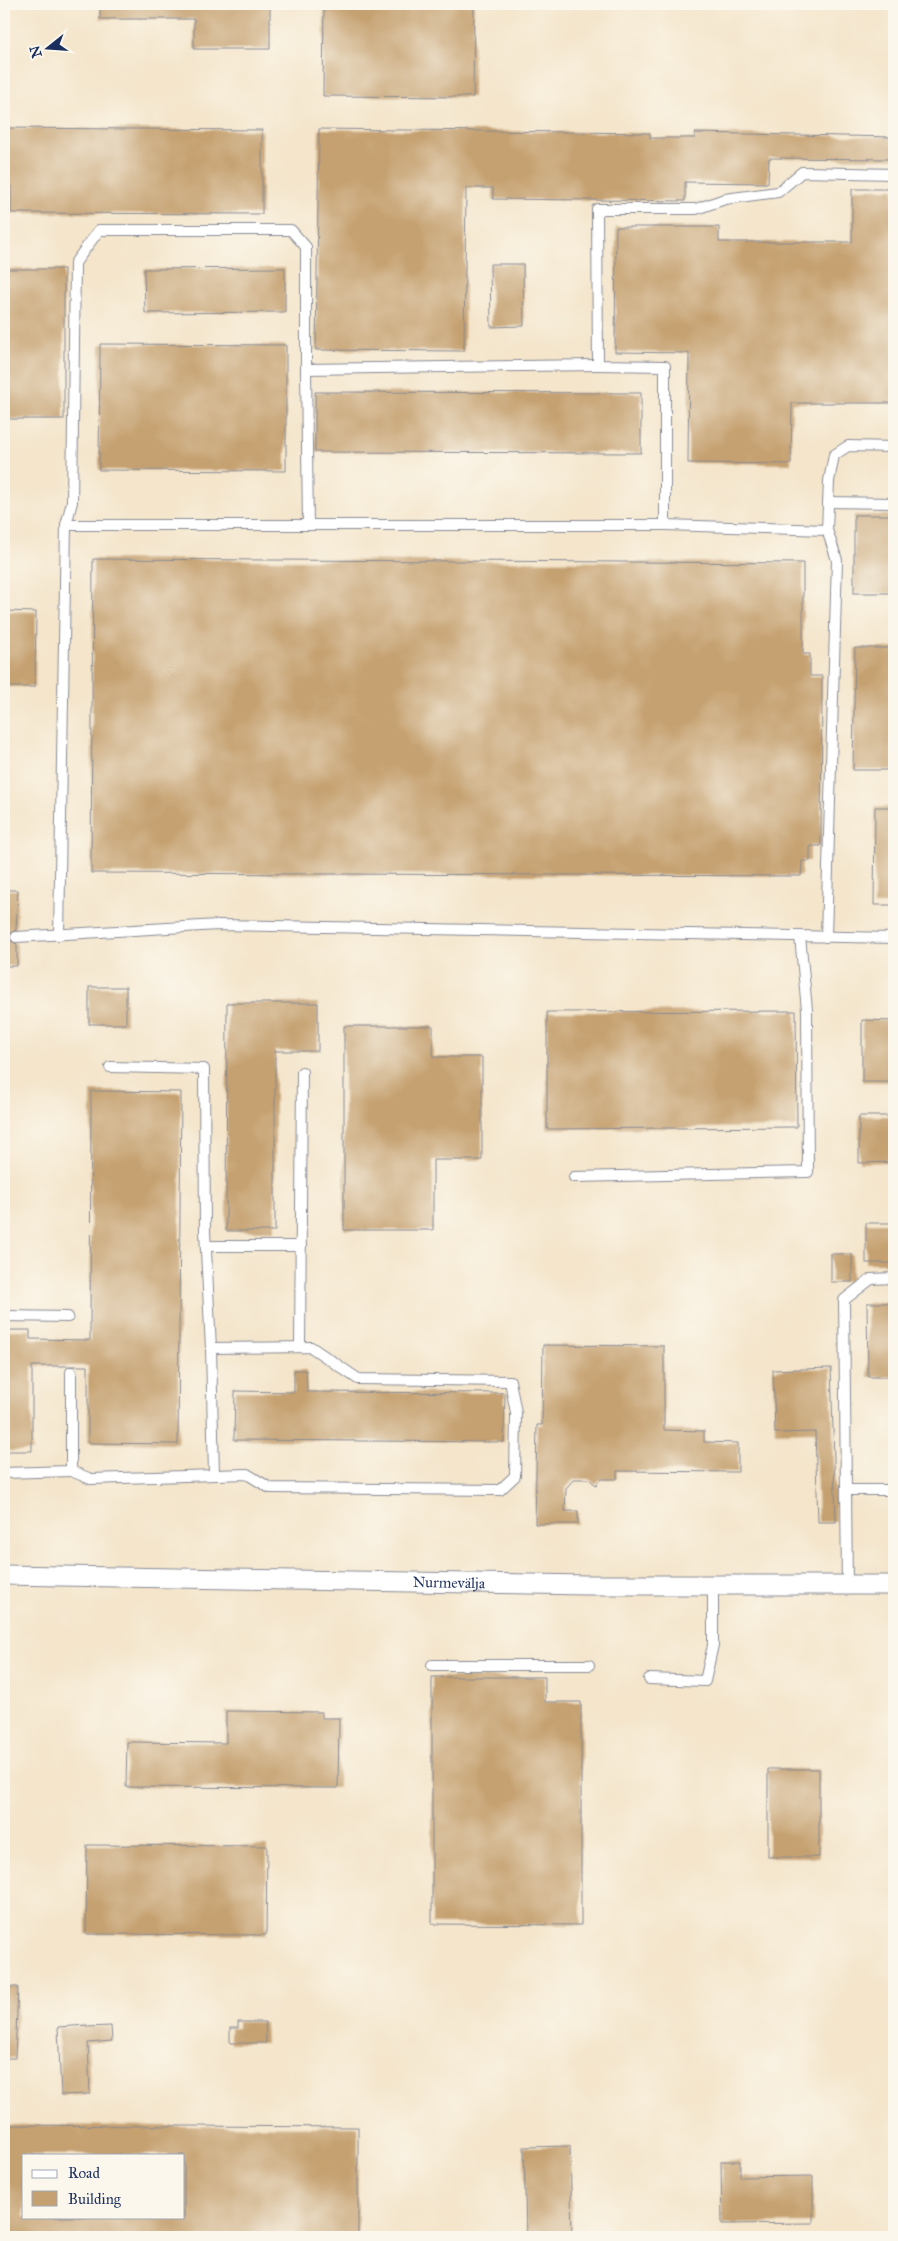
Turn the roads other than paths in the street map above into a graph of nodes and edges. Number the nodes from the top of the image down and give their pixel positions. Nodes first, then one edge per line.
1 (894, 174) edge
2 (598, 365) junction
3 (306, 369) junction
4 (894, 447) edge
5 (828, 502) junction
6 (894, 502) edge
7 (66, 525) junction
8 (308, 525) junction
9 (665, 525) junction
10 (827, 530) junction
11 (59, 935) junction
12 (800, 936) junction
13 (16, 937) dead end
14 (826, 937) junction
15 (894, 938) edge
16 (110, 1067) dead end
17 (302, 1072) dead end
18 (574, 1177) dead end
19 (206, 1246) junction
20 (301, 1246) junction
21 (894, 1278) edge
22 (4, 1316) edge
23 (68, 1317) dead end
24 (300, 1347) junction
25 (212, 1348) junction
26 (71, 1372) dead end
27 (71, 1471) junction
28 (4, 1473) edge
29 (214, 1475) junction
30 (846, 1490) junction
31 (894, 1490) edge
32 (4, 1575) edge
33 (714, 1585) junction
34 (847, 1585) junction
35 (894, 1585) edge
36 (432, 1665) dead end
37 (589, 1666) dead end
38 (649, 1680) dead end

1 - 2 lane
2 - 3 lane
2 - 9 lane
3 - 7 lane
3 - 8 lane
4 - 5 lane
5 - 6 lane
5 - 10 lane
7 - 8 lane
7 - 11 lane
8 - 9 lane
9 - 10 lane
10 - 14 lane
11 - 12 lane
11 - 13 lane
12 - 14 lane
12 - 18 lane
14 - 15 lane
16 - 19 lane
17 - 20 lane
19 - 20 lane
19 - 25 lane
20 - 24 lane
21 - 30 lane
22 - 23 lane
24 - 25 lane
24 - 29 lane
25 - 29 lane
26 - 27 lane
27 - 28 lane
27 - 29 lane
30 - 31 lane
30 - 34 lane
32 - 33 street, Nurmevälja
33 - 34 street, Nurmevälja
33 - 38 lane
34 - 35 street, Nurmevälja
36 - 37 lane

